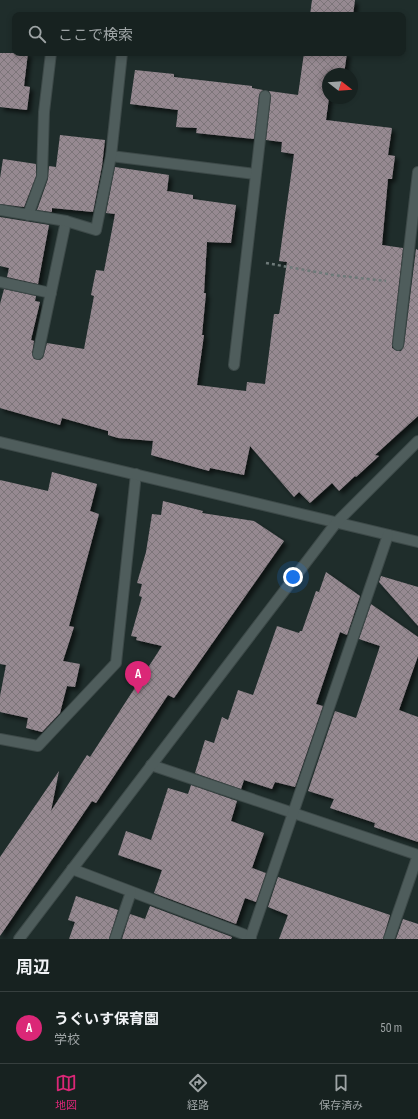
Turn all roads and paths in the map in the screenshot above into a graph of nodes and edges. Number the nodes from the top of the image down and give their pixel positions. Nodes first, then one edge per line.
1 (51, 56) edge
2 (122, 56) edge
3 (265, 96) dead end
4 (111, 156) junction
5 (418, 172) edge
6 (255, 174) junction
7 (0, 210) edge
8 (28, 215) junction
9 (66, 221) junction
10 (414, 245) edge
11 (246, 259) junction
12 (0, 282) edge
13 (405, 284) junction
14 (51, 293) junction
15 (398, 345) dead end
16 (38, 354) dead end
17 (234, 365) dead end
18 (418, 441) edge
19 (0, 442) edge
20 (136, 474) junction
21 (336, 523) junction
22 (388, 535) junction
23 (418, 542) edge
24 (0, 739) edge
25 (151, 765) junction
26 (293, 813) junction
27 (418, 855) edge
28 (72, 869) junction
29 (131, 892) junction
30 (250, 938) edge
31 (19, 939) edge
32 (115, 939) edge
33 (389, 939) edge

1 - 8 street
2 - 4 street
3 - 6 street
4 - 6 street
4 - 9 street
5 - 10 street
6 - 11 street
7 - 8 street
8 - 9 street
9 - 14 street
10 - 13 street
11 - 13 path
11 - 17 street
12 - 14 street
13 - 15 street
14 - 16 street
18 - 21 street
19 - 20 street
20 - 21 street
20 - 24 street
21 - 22 street
21 - 25 street
22 - 23 street
22 - 26 street
25 - 26 street
25 - 28 street
26 - 27 street
26 - 30 street
27 - 33 street
28 - 29 street
28 - 31 street
29 - 30 street
29 - 32 street

